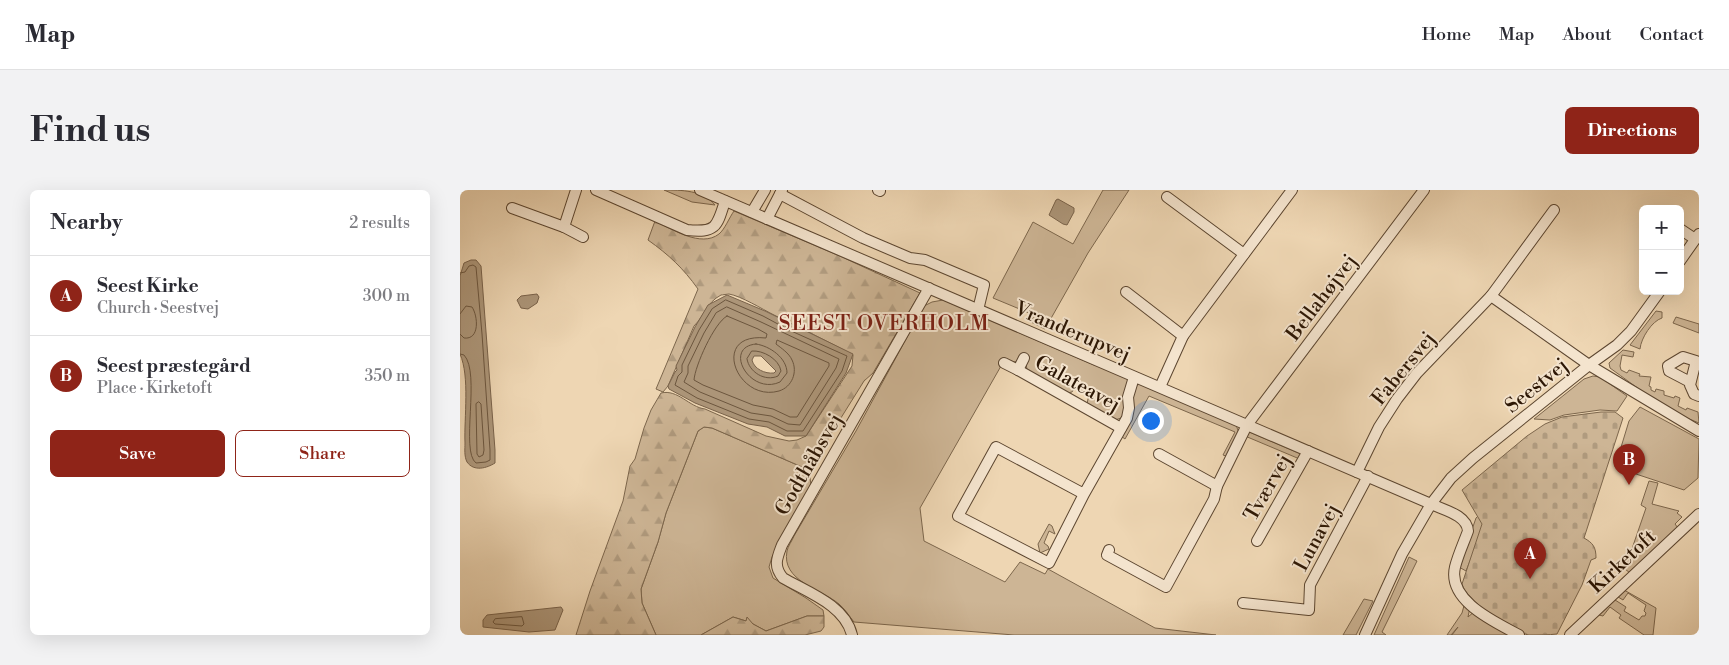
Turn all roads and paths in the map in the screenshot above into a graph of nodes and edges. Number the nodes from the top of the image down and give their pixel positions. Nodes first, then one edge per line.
1 (576, 190) edge
2 (596, 190) edge
3 (700, 190) edge
4 (765, 190) edge
5 (1292, 190) edge
6 (1424, 190) edge
7 (781, 192) edge
8 (1167, 197) dead end
9 (725, 201) junction
10 (512, 208) dead end
11 (1554, 210) dead end
12 (752, 212) junction
13 (767, 219) junction
14 (564, 227) junction
15 (1684, 231) edge
16 (1697, 236) edge
17 (584, 237) dead end
18 (1244, 254) junction
19 (1684, 255) edge
20 (929, 288) junction
21 (1126, 292) dead end
22 (1657, 295) edge
23 (1491, 296) junction
24 (978, 310) junction
25 (1184, 336) junction
26 (1024, 358) dead end
27 (1004, 363) dead end
28 (1590, 365) junction
29 (1018, 370) junction
30 (1134, 376) junction
31 (1690, 382) dead end
32 (1160, 387) junction
33 (1699, 396) edge
34 (1247, 425) junction
35 (1121, 428) junction
36 (1699, 431) edge
37 (1308, 451) junction
38 (1159, 454) dead end
39 (1356, 472) junction
40 (1368, 476) junction
41 (1218, 486) junction
42 (1084, 494) junction
43 (1431, 504) junction
44 (1699, 514) edge
45 (1257, 541) dead end
46 (1109, 550) dead end
47 (1243, 603) dead end
48 (852, 635) edge
49 (1365, 635) edge
50 (1519, 635) edge
51 (1570, 635) edge

1 - 14 street
2 - 9 street
3 - 9 street, Vranderupvej
4 - 12 street
5 - 18 street
6 - 34 street, Bellahøjvej
7 - 13 street
7 - 24 street
8 - 18 street
9 - 12 street, Vranderupvej
10 - 14 street
11 - 23 street, Fabersvej
12 - 13 street, Vranderupvej
13 - 20 street, Vranderupvej
14 - 17 street
15 - 16 street
16 - 19 street
18 - 25 street
20 - 24 street, Vranderupvej
20 - 48 street, Godthåbsvej
21 - 25 street
22 - 28 street, Seestvej
23 - 28 street
23 - 39 street, Fabersvej
24 - 30 street, Vranderupvej
25 - 32 street
26 - 29 street, Galateavej
27 - 29 street, Galateavej
28 - 36 street
28 - 43 street, Seestvej
29 - 35 street, Galateavej
30 - 32 street, Vranderupvej
30 - 35 street, Galateavej
31 - 33 street
32 - 34 street, Vranderupvej
34 - 37 street, Vranderupvej
34 - 41 street, Bellahøjvej
35 - 42 street, Galateavej
37 - 39 street, Vranderupvej
37 - 45 street, Tværvej
38 - 41 street
39 - 40 street, Vranderupvej
40 - 43 street, Vranderupvej
40 - 47 street, Lunavej
41 - 46 street, Bellahøjvej
42 - 42 street, Galateavej
43 - 49 street, Seestvej
43 - 50 street
44 - 51 street, Kirketoft

